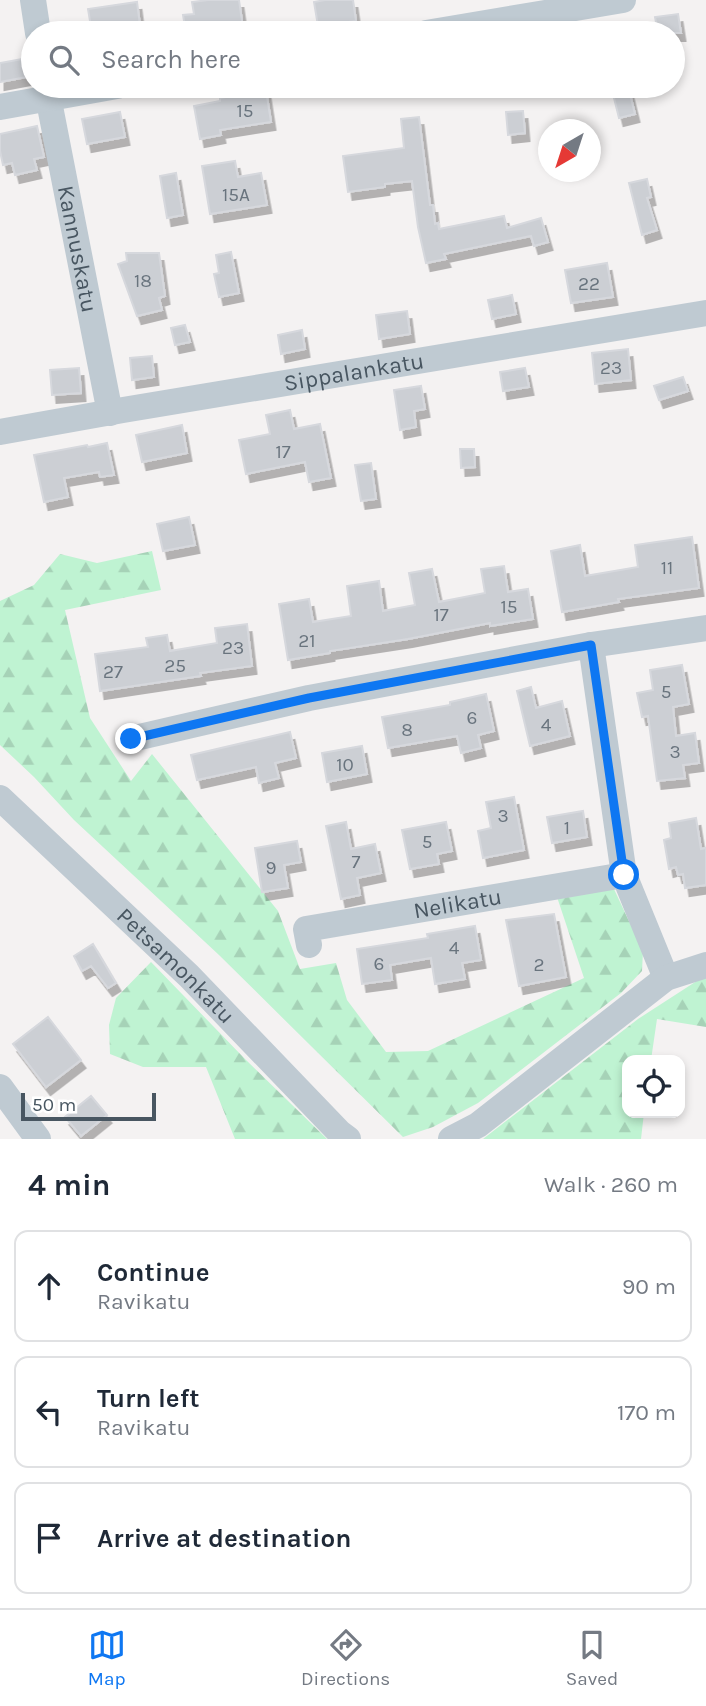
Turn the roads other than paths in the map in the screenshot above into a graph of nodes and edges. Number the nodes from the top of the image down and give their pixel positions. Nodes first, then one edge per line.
1 (33, 0) edge
2 (623, 0) edge
3 (36, 21) edge
4 (498, 21) edge
5 (28, 98) edge
6 (48, 98) edge
7 (0, 107) edge
8 (706, 313) edge
9 (110, 413) junction
10 (0, 432) edge
11 (706, 628) edge
12 (591, 645) junction
13 (131, 739) dead end
14 (0, 797) edge
15 (624, 875) junction
16 (309, 945) dead end
17 (706, 965) edge
18 (666, 978) junction
19 (0, 1087) edge
20 (38, 1139) edge
21 (348, 1139) edge
22 (451, 1139) edge

1 - 3 street
2 - 4 street
5 - 7 street
6 - 9 street, Kannuskatu
8 - 9 street, Sippalankatu
9 - 10 street, Sippalankatu
11 - 12 street
12 - 13 street
12 - 15 street
14 - 21 street, Petsamonkatu
15 - 16 street, Nelikatu
15 - 18 street
17 - 18 street
18 - 22 street
19 - 20 street

